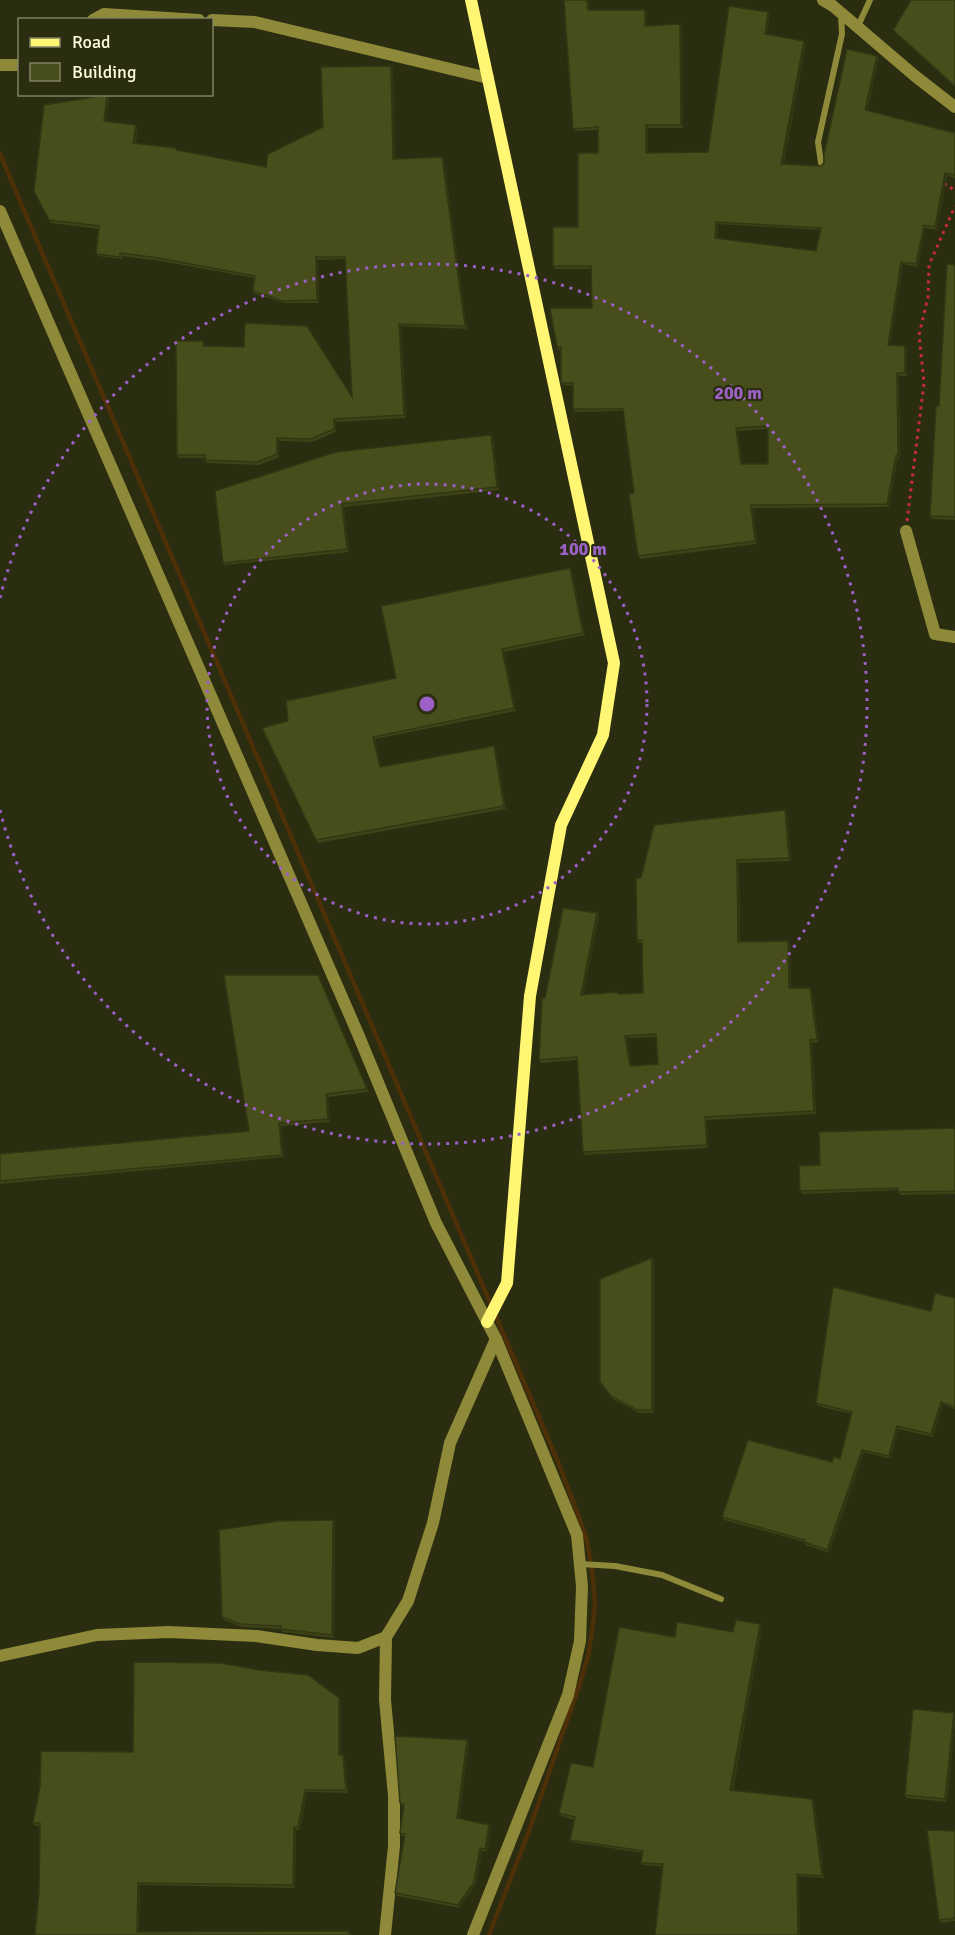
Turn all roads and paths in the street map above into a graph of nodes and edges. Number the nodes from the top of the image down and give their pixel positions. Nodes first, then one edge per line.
1 (471, 0) edge
2 (824, 0) edge
3 (870, 0) edge
4 (842, 13) junction
5 (97, 18) edge
6 (167, 18) edge
7 (213, 20) edge
8 (857, 27) junction
9 (0, 65) edge
10 (18, 65) edge
11 (488, 78) junction
12 (955, 107) edge
13 (821, 163) edge
14 (938, 183) edge
15 (955, 193) edge
16 (955, 206) edge
17 (0, 211) edge
18 (906, 531) joint
19 (955, 637) edge
20 (487, 1322) junction
21 (496, 1338) junction
22 (583, 1564) junction
23 (720, 1599) dead end
24 (386, 1637) junction
25 (0, 1656) edge
26 (385, 1935) edge
27 (473, 1935) edge

1 - 11 street
2 - 4 street
3 - 8 lane
4 - 8 street
4 - 13 lane
5 - 6 street
7 - 11 street
8 - 12 street
9 - 10 street
11 - 20 street
14 - 15 path
16 - 18 path
17 - 20 street
18 - 19 street
20 - 21 street
21 - 22 street
21 - 24 street
22 - 23 lane
22 - 27 street
24 - 25 street
24 - 26 street

